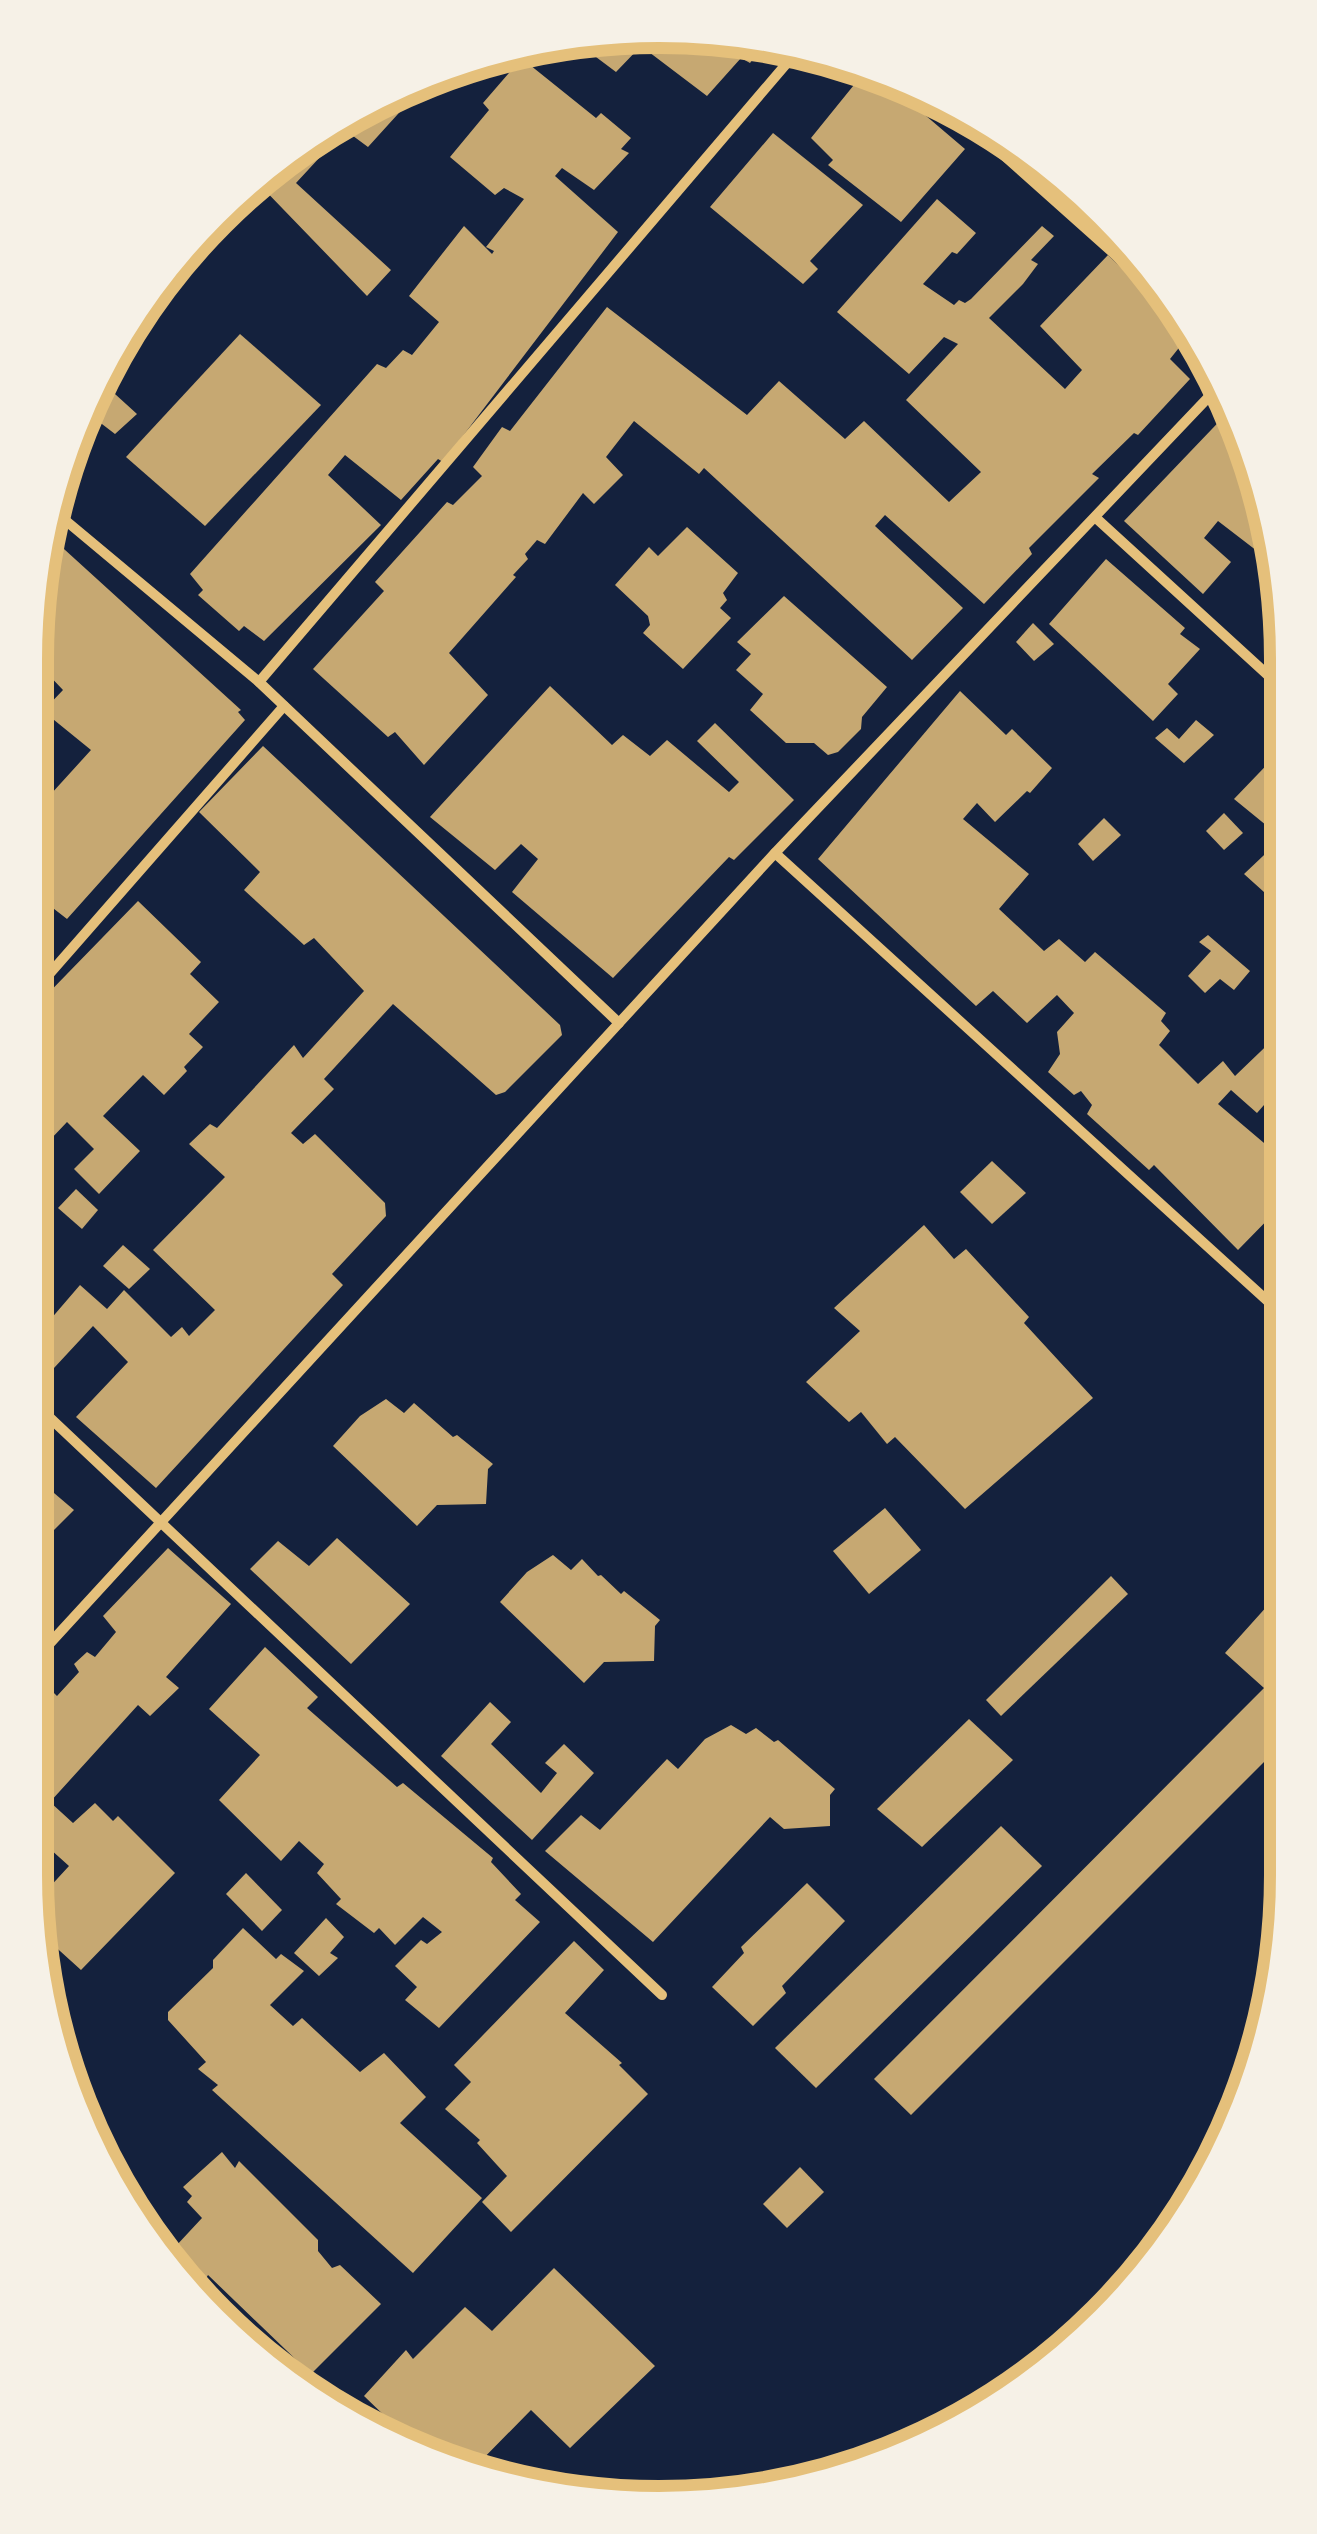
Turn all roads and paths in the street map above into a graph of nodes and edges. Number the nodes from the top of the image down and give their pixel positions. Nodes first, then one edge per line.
1 (788, 61) edge
2 (997, 149) edge
3 (1122, 261) edge
4 (1210, 396) edge
5 (1096, 518) junction
6 (64, 519) edge
7 (1270, 677) edge
8 (259, 682) junction
9 (284, 706) junction
10 (775, 854) junction
11 (47, 977) edge
12 (619, 1022) junction
13 (1270, 1303) edge
14 (47, 1415) edge
15 (162, 1522) junction
16 (47, 1647) edge
17 (662, 1995) dead end

1 - 8 street
2 - 3 street
4 - 5 street
5 - 7 street
5 - 10 street
6 - 8 street
8 - 9 street
9 - 11 street
9 - 12 street
10 - 12 street
10 - 13 street
12 - 15 street
14 - 15 street
15 - 16 street
15 - 17 street

